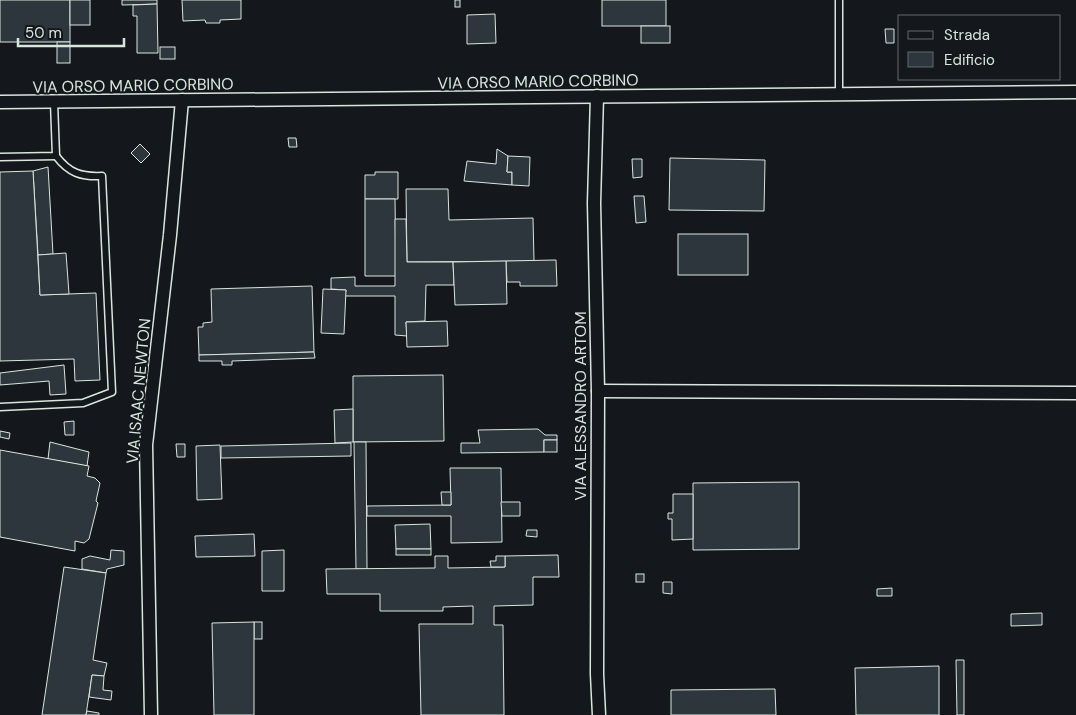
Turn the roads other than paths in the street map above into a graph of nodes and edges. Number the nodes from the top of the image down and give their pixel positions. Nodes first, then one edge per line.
1 (839, 0) edge
2 (1076, 92) edge
3 (839, 94) junction
4 (597, 96) junction
5 (182, 100) junction
6 (0, 102) edge
7 (54, 102) junction
8 (56, 156) junction
9 (0, 157) edge
10 (598, 391) junction
11 (1076, 393) edge
12 (0, 407) edge
13 (151, 715) edge
14 (599, 715) edge

1 - 3 lane
2 - 3 street, VIA ORSO MARIO CORBINO
3 - 4 street, VIA ORSO MARIO CORBINO
4 - 5 street, VIA ORSO MARIO CORBINO
4 - 10 street, VIA ALESSANDRO ARTOM
5 - 7 street, VIA ORSO MARIO CORBINO
5 - 13 street, VIA ISAAC NEWTON
6 - 7 street, VIA ORSO MARIO CORBINO
7 - 8 lane
8 - 9 lane
8 - 12 lane
10 - 11 street
10 - 14 street, VIA ALESSANDRO ARTOM

